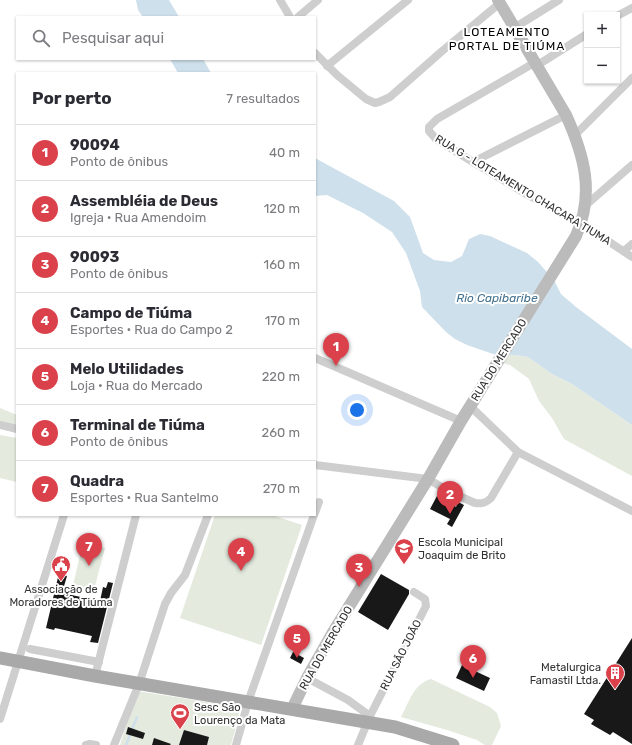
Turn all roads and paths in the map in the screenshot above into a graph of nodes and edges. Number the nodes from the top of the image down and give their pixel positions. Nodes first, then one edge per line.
1 (280, 0) edge
2 (318, 0) edge
3 (408, 0) edge
4 (559, 0) edge
5 (499, 2) edge
6 (632, 8) edge
7 (620, 14) edge
8 (289, 16) edge
9 (299, 16) edge
10 (514, 28) junction
11 (584, 36) edge
12 (316, 54) edge
13 (535, 64) junction
14 (328, 66) junction
15 (632, 78) edge
16 (566, 115) junction
17 (575, 135) junction
18 (473, 162) junction
19 (632, 165) edge
20 (586, 205) junction
21 (581, 223) junction
22 (632, 244) edge
23 (624, 250) junction
24 (632, 257) edge
25 (316, 358) edge
26 (470, 406) junction
27 (461, 421) junction
28 (0, 425) edge
29 (16, 429) edge
30 (518, 452) junction
31 (316, 465) edge
32 (428, 479) junction
33 (319, 502) dead end
34 (316, 511) edge
35 (632, 511) edge
36 (64, 516) edge
37 (136, 516) edge
38 (208, 516) edge
39 (314, 516) edge
40 (414, 592) dead end
41 (30, 649) dead end
42 (0, 658) edge
43 (18, 662) junction
44 (99, 662) junction
45 (95, 676) junction
46 (307, 678) junction
47 (139, 684) junction
48 (248, 702) junction
49 (292, 709) junction
50 (0, 719) edge
51 (368, 719) junction
52 (86, 745) edge
53 (96, 745) edge
54 (114, 745) edge
55 (236, 745) edge
56 (358, 745) edge
57 (453, 745) edge

1 - 8 street
2 - 9 street
3 - 14 street
4 - 10 street
5 - 10 main road, RUA DO MERCADO
5 - 14 street
6 - 7 street
10 - 13 main road, RUA DO MERCADO
11 - 13 street
12 - 14 street
13 - 16 main road, RUA DO MERCADO
13 - 18 street, RUA G - LOTEAMENTO CHACARA TIUMA
15 - 17 street
16 - 17 main road, RUA DO MERCADO
16 - 18 street
17 - 20 main road, RUA DO MERCADO
18 - 21 street, RUA G - LOTEAMENTO CHACARA TIUMA
19 - 20 street
20 - 21 main road, RUA DO MERCADO
21 - 23 street, RUA G - LOTEAMENTO CHACARA TIUMA
21 - 26 main road, RUA DO MERCADO
22 - 23 street
23 - 24 street, RUA G - LOTEAMENTO CHACARA TIUMA
25 - 27 street
26 - 27 main road, RUA DO MERCADO
26 - 30 street
27 - 32 main road, RUA DO MERCADO
28 - 29 street
30 - 32 street
30 - 35 street
31 - 32 street
32 - 46 main road, RUA DO MERCADO
33 - 34 street
36 - 43 street
37 - 44 street
38 - 47 street
39 - 48 street
40 - 51 street, RUA SÃO JOÃO
41 - 44 street
42 - 43 main road
43 - 45 main road
43 - 50 street
44 - 45 street
45 - 47 main road
46 - 49 main road, RUA DO MERCADO
46 - 51 street
47 - 48 main road
47 - 54 street
48 - 49 main road
48 - 55 street
49 - 51 main road
51 - 56 street, RUA SÃO JOÃO
51 - 57 main road
52 - 53 street

